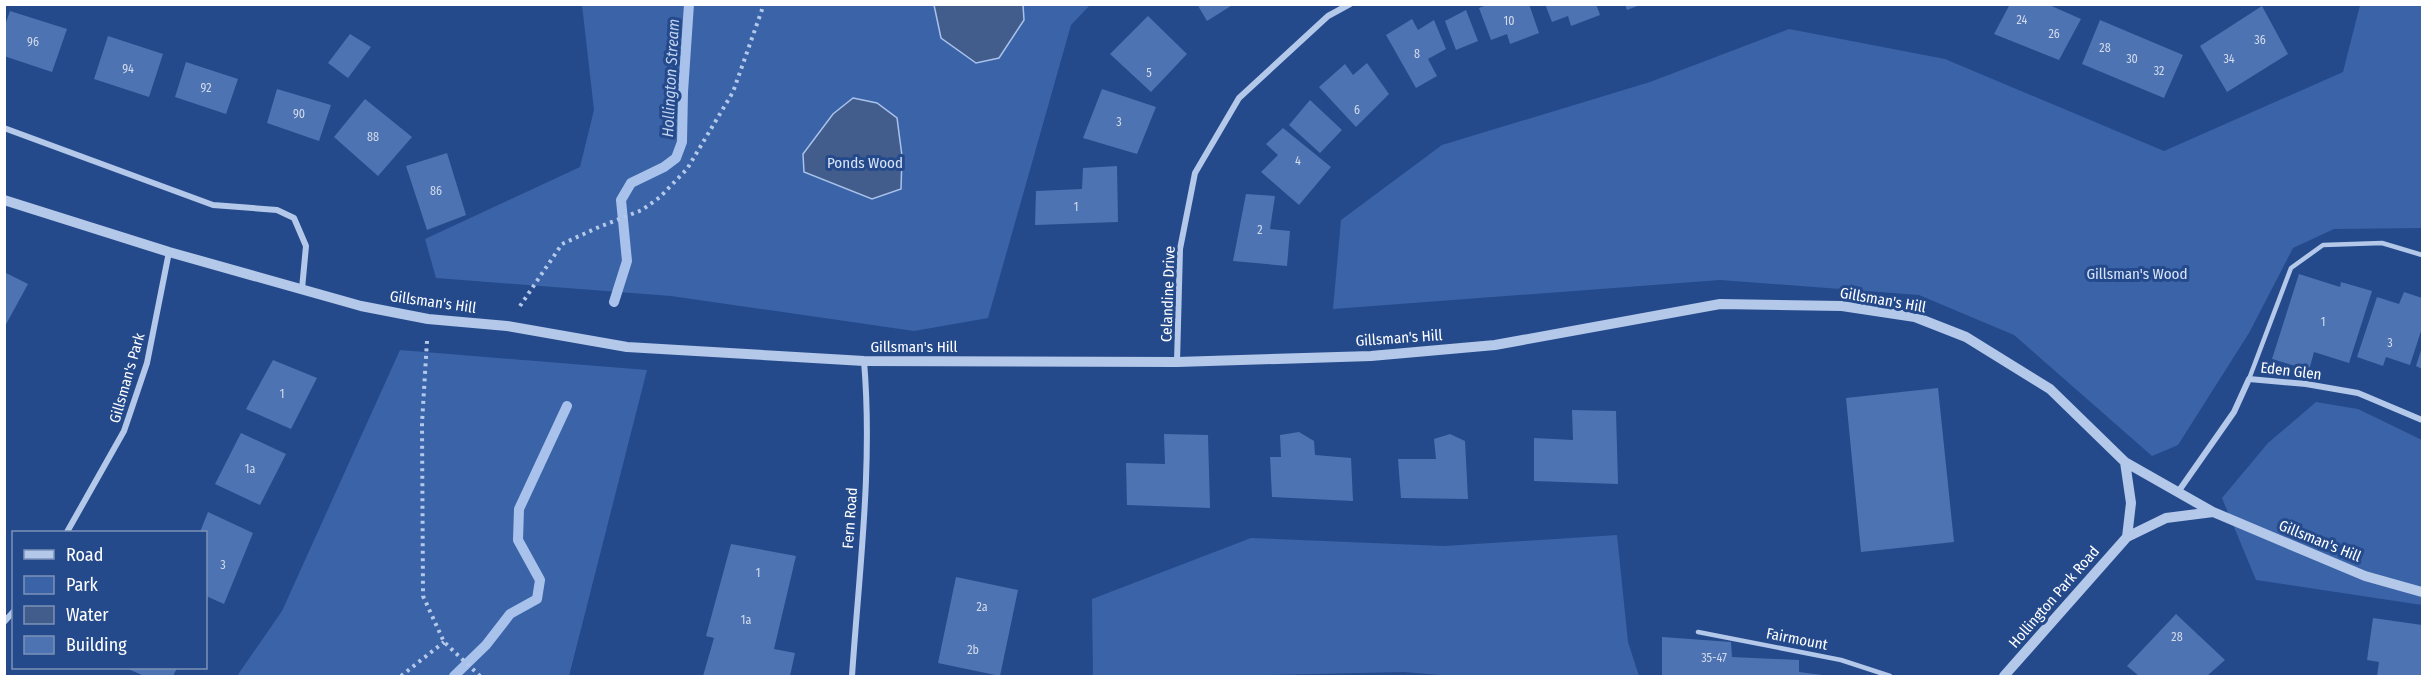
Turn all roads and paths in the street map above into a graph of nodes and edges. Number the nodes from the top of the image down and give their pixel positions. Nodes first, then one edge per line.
1 (764, 4) edge
2 (1350, 4) edge
3 (4, 128) edge
4 (4, 200) edge
5 (169, 252) junction
6 (2422, 255) edge
7 (302, 290) junction
8 (428, 319) junction
9 (507, 326) junction
10 (864, 362) junction
11 (1178, 362) junction
12 (2249, 379) junction
13 (2422, 420) edge
14 (2125, 462) junction
15 (2178, 492) junction
16 (2212, 512) junction
17 (68, 531) edge
18 (2127, 537) junction
19 (2422, 592) edge
20 (1698, 632) dead end
21 (444, 642) junction
22 (401, 676) edge
23 (480, 676) edge
24 (852, 676) edge
25 (1890, 676) edge
26 (2004, 676) edge

1 - 9 path
2 - 11 street, Celandine Drive
3 - 7 street
4 - 5 street, Gillsman's Hill
5 - 7 street, Gillsman's Hill
5 - 17 street, Gillsman's Park
6 - 12 lane
7 - 8 street, Gillsman's Hill
8 - 9 street, Gillsman's Hill
8 - 21 path
9 - 10 street, Gillsman's Hill
10 - 11 street, Gillsman's Hill
10 - 24 street, Fern Road
11 - 14 street, Gillsman's Hill
12 - 13 street, Eden Glen
12 - 15 street, Eden Glen
14 - 15 street, Gillsman's Hill
14 - 18 street
15 - 16 street, Gillsman's Hill
16 - 18 street, Hollington Park Road
16 - 19 street, Gillsman's Hill
18 - 26 street, Hollington Park Road
20 - 25 lane, Fairmount
21 - 22 path
21 - 23 path

